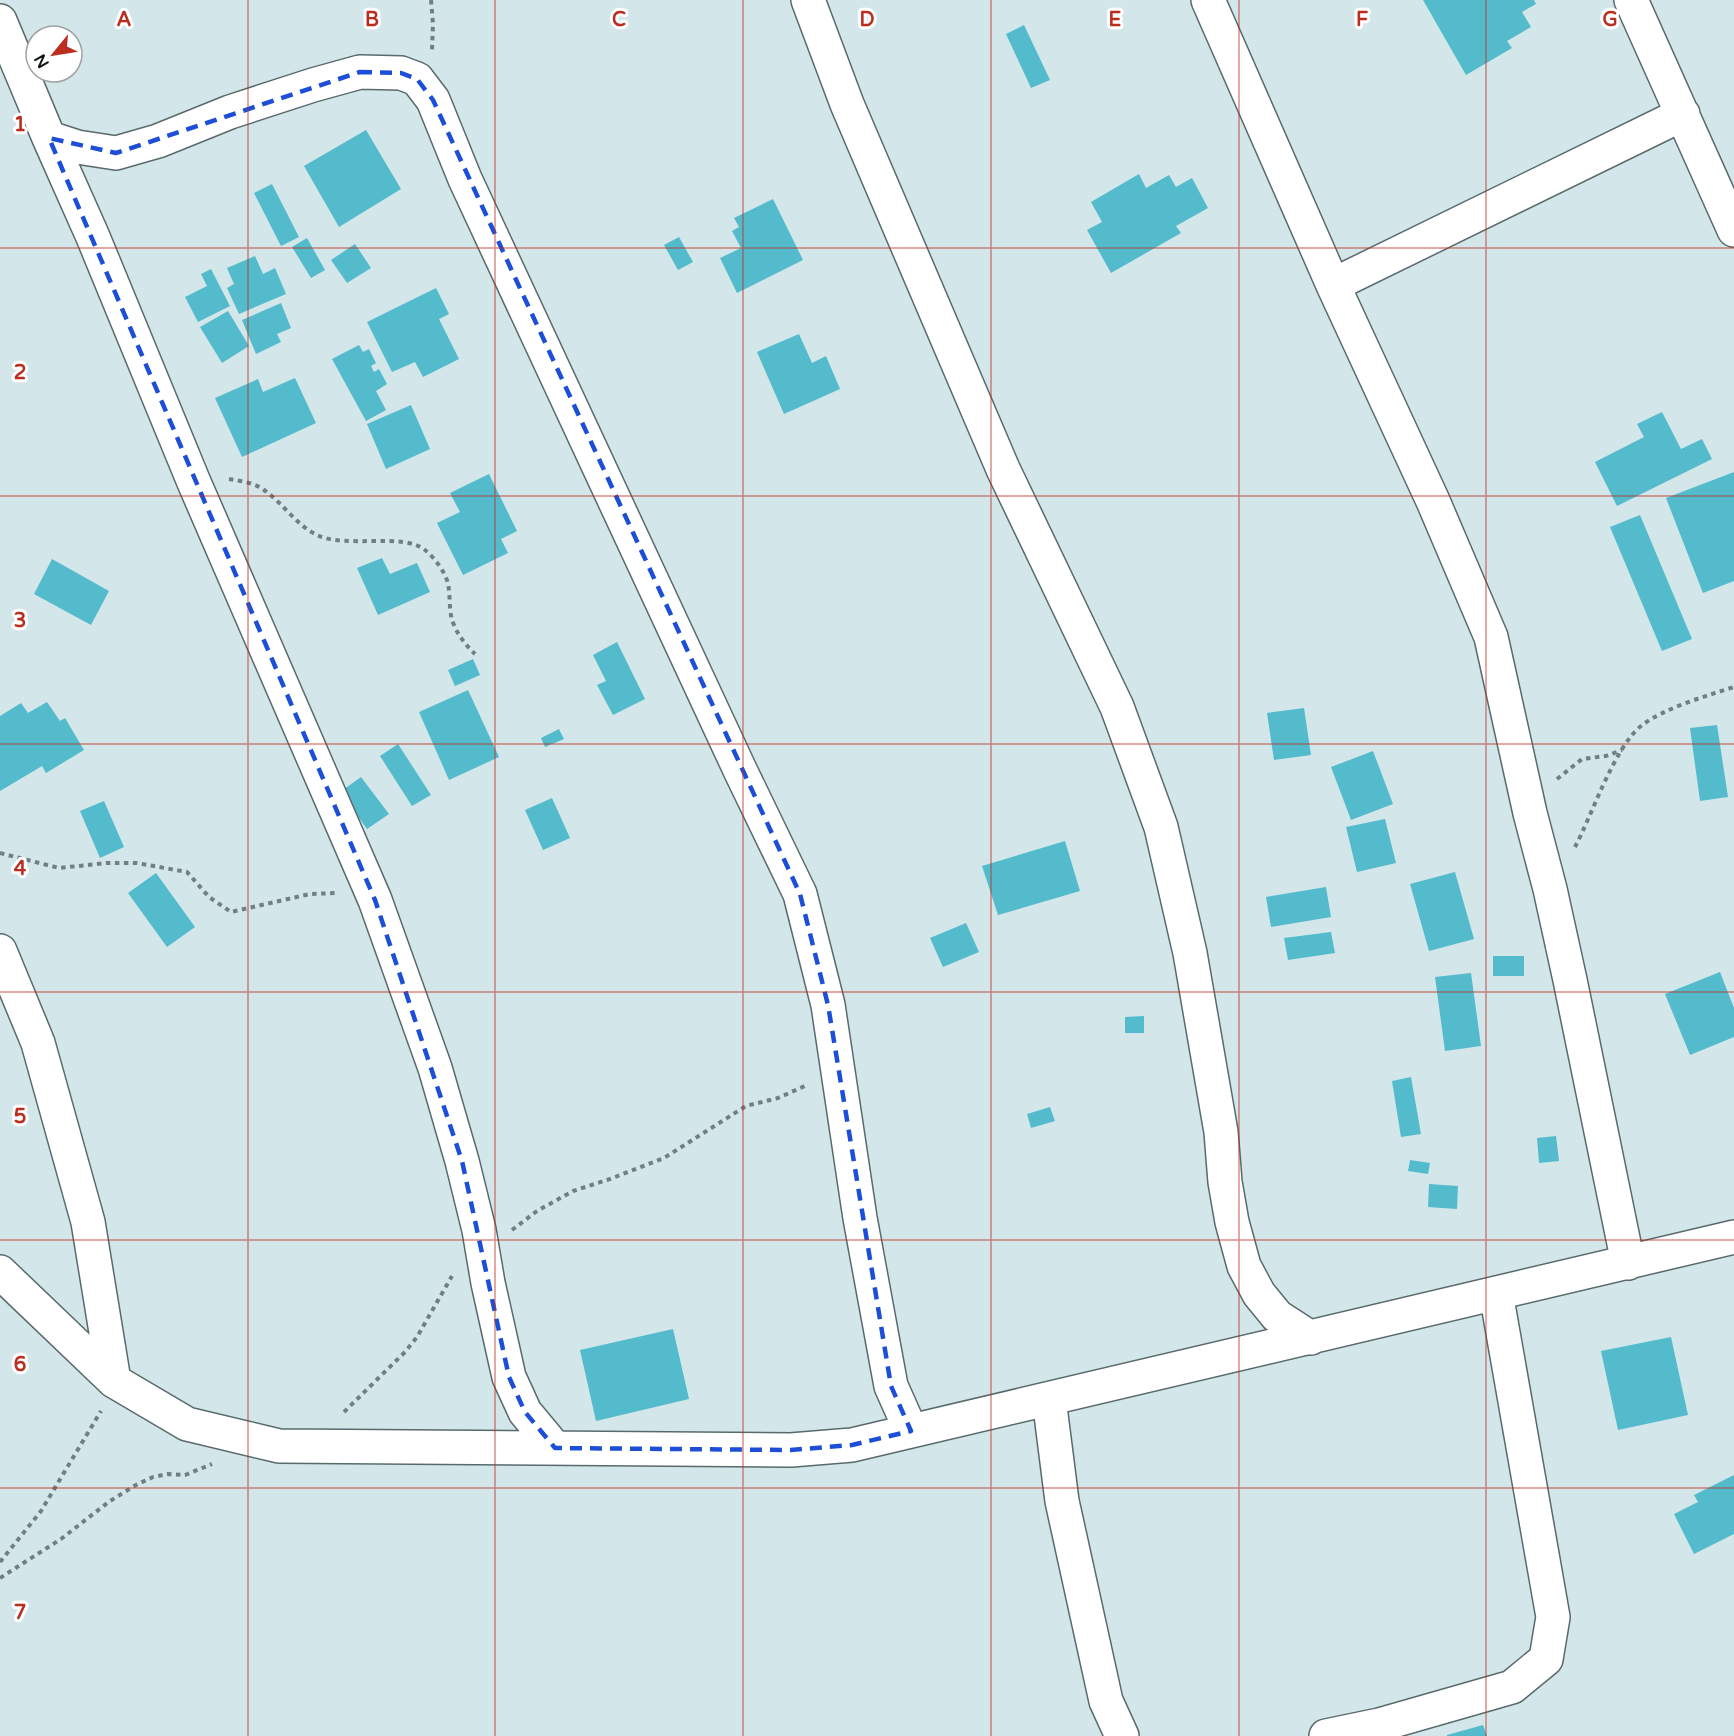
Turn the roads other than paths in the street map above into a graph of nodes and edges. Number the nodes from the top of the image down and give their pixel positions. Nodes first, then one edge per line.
1 (808, 0) edge
2 (1208, 0) edge
3 (1631, 0) edge
4 (0, 21) edge
5 (1683, 114) junction
6 (49, 138) junction
7 (1734, 230) edge
8 (1333, 285) junction
9 (0, 951) edge
10 (1734, 1237) edge
11 (1628, 1263) junction
12 (0, 1272) edge
13 (1496, 1293) junction
14 (1311, 1338) junction
15 (114, 1381) junction
16 (1049, 1399) junction
17 (910, 1431) junction
18 (555, 1448) junction
19 (1122, 1736) edge
20 (1326, 1736) edge

1 - 14 street
2 - 8 street
3 - 5 street
4 - 6 street
5 - 7 street
5 - 8 street
6 - 17 street
6 - 18 street
8 - 11 street
9 - 15 street
10 - 11 street
11 - 13 street
12 - 15 street
13 - 14 street
13 - 20 street
14 - 16 street
15 - 18 street
16 - 17 street
16 - 19 street
17 - 18 street

